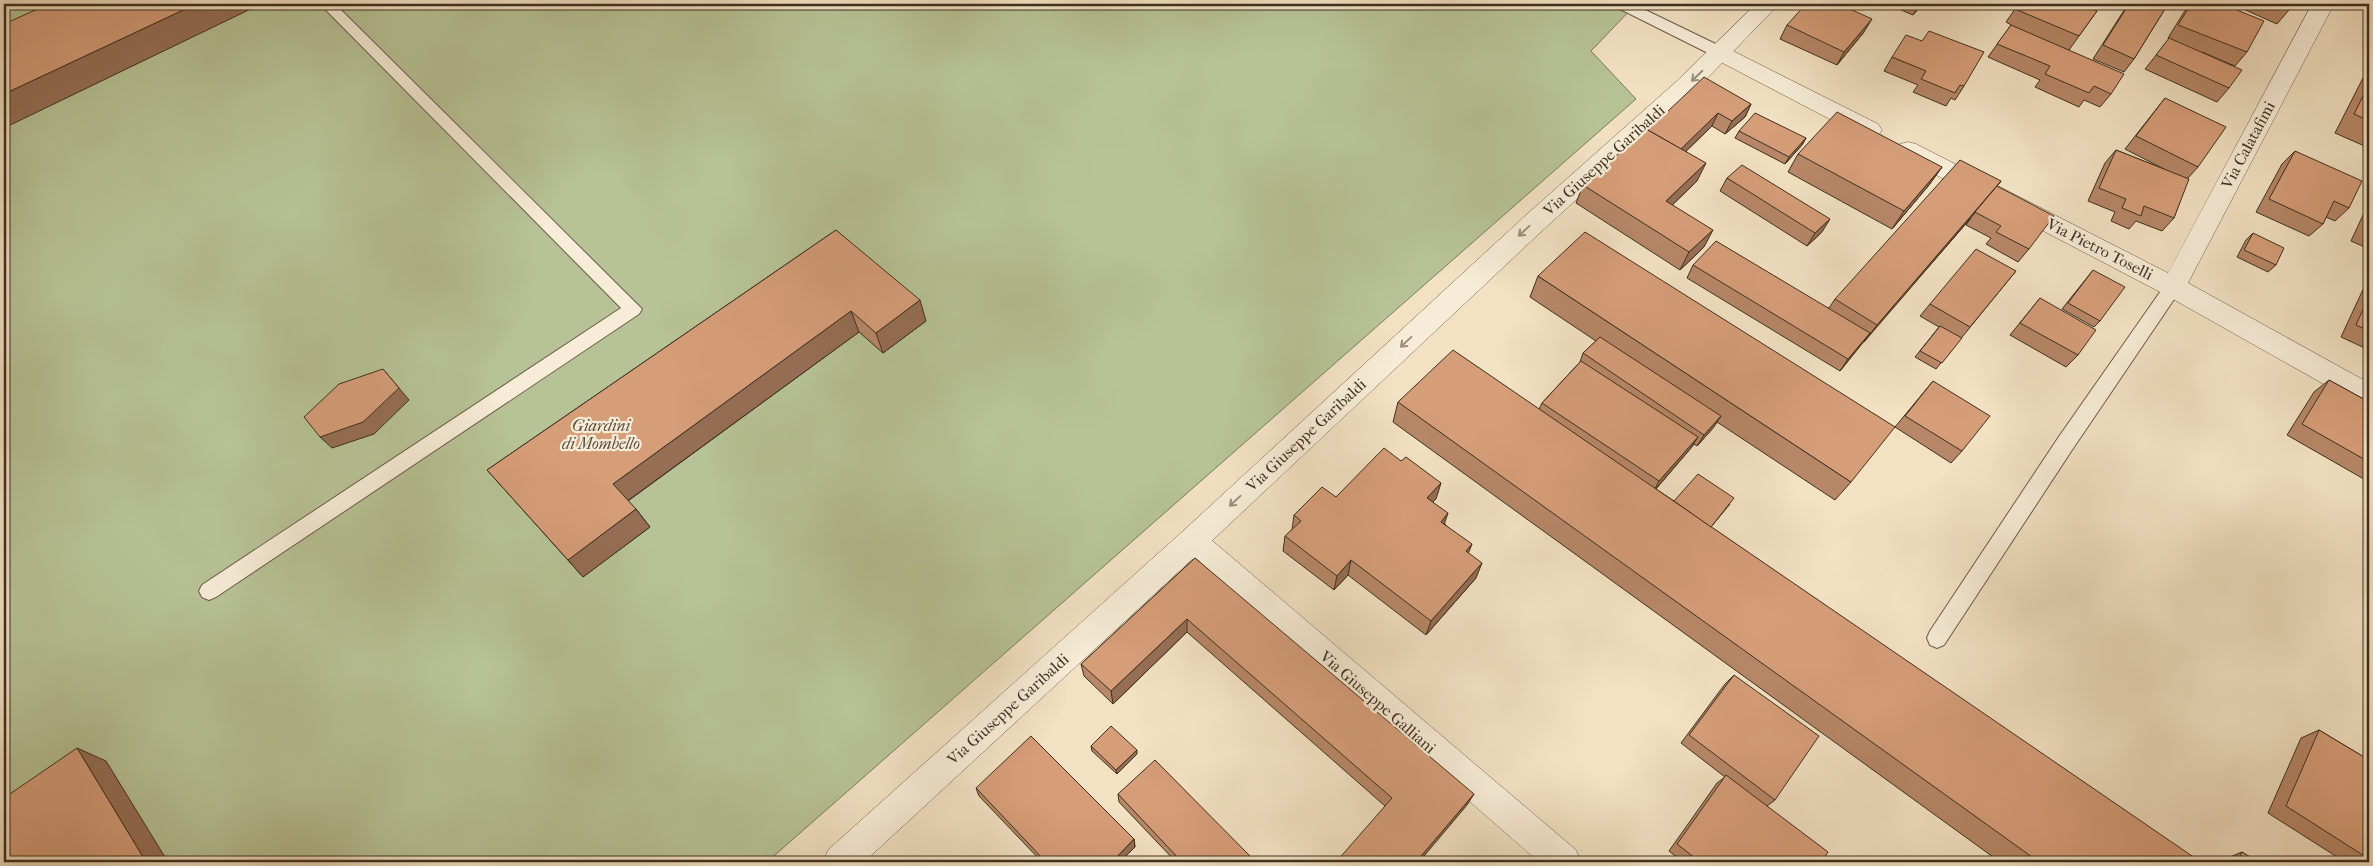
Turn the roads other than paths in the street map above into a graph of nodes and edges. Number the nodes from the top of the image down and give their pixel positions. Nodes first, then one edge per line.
1 (327, 4) edge
2 (1621, 4) edge
3 (1768, 4) edge
4 (2323, 4) edge
5 (1721, 53) junction
6 (2173, 287) junction
7 (2369, 396) edge
8 (1192, 541) junction
9 (209, 591) dead end
10 (1936, 638) dead end
11 (840, 862) edge
12 (1564, 862) edge

1 - 9 lane
2 - 5 lane
3 - 5 street, Via Giuseppe Garibaldi
4 - 6 street, Via Calatafimi
5 - 6 street, Via Pietro Toselli
5 -> 8 street, Via Giuseppe Garibaldi
6 - 7 street, Via Pietro Toselli
6 - 10 lane
8 - 11 street, Via Giuseppe Garibaldi
8 - 12 street, Via Giuseppe Galliani

